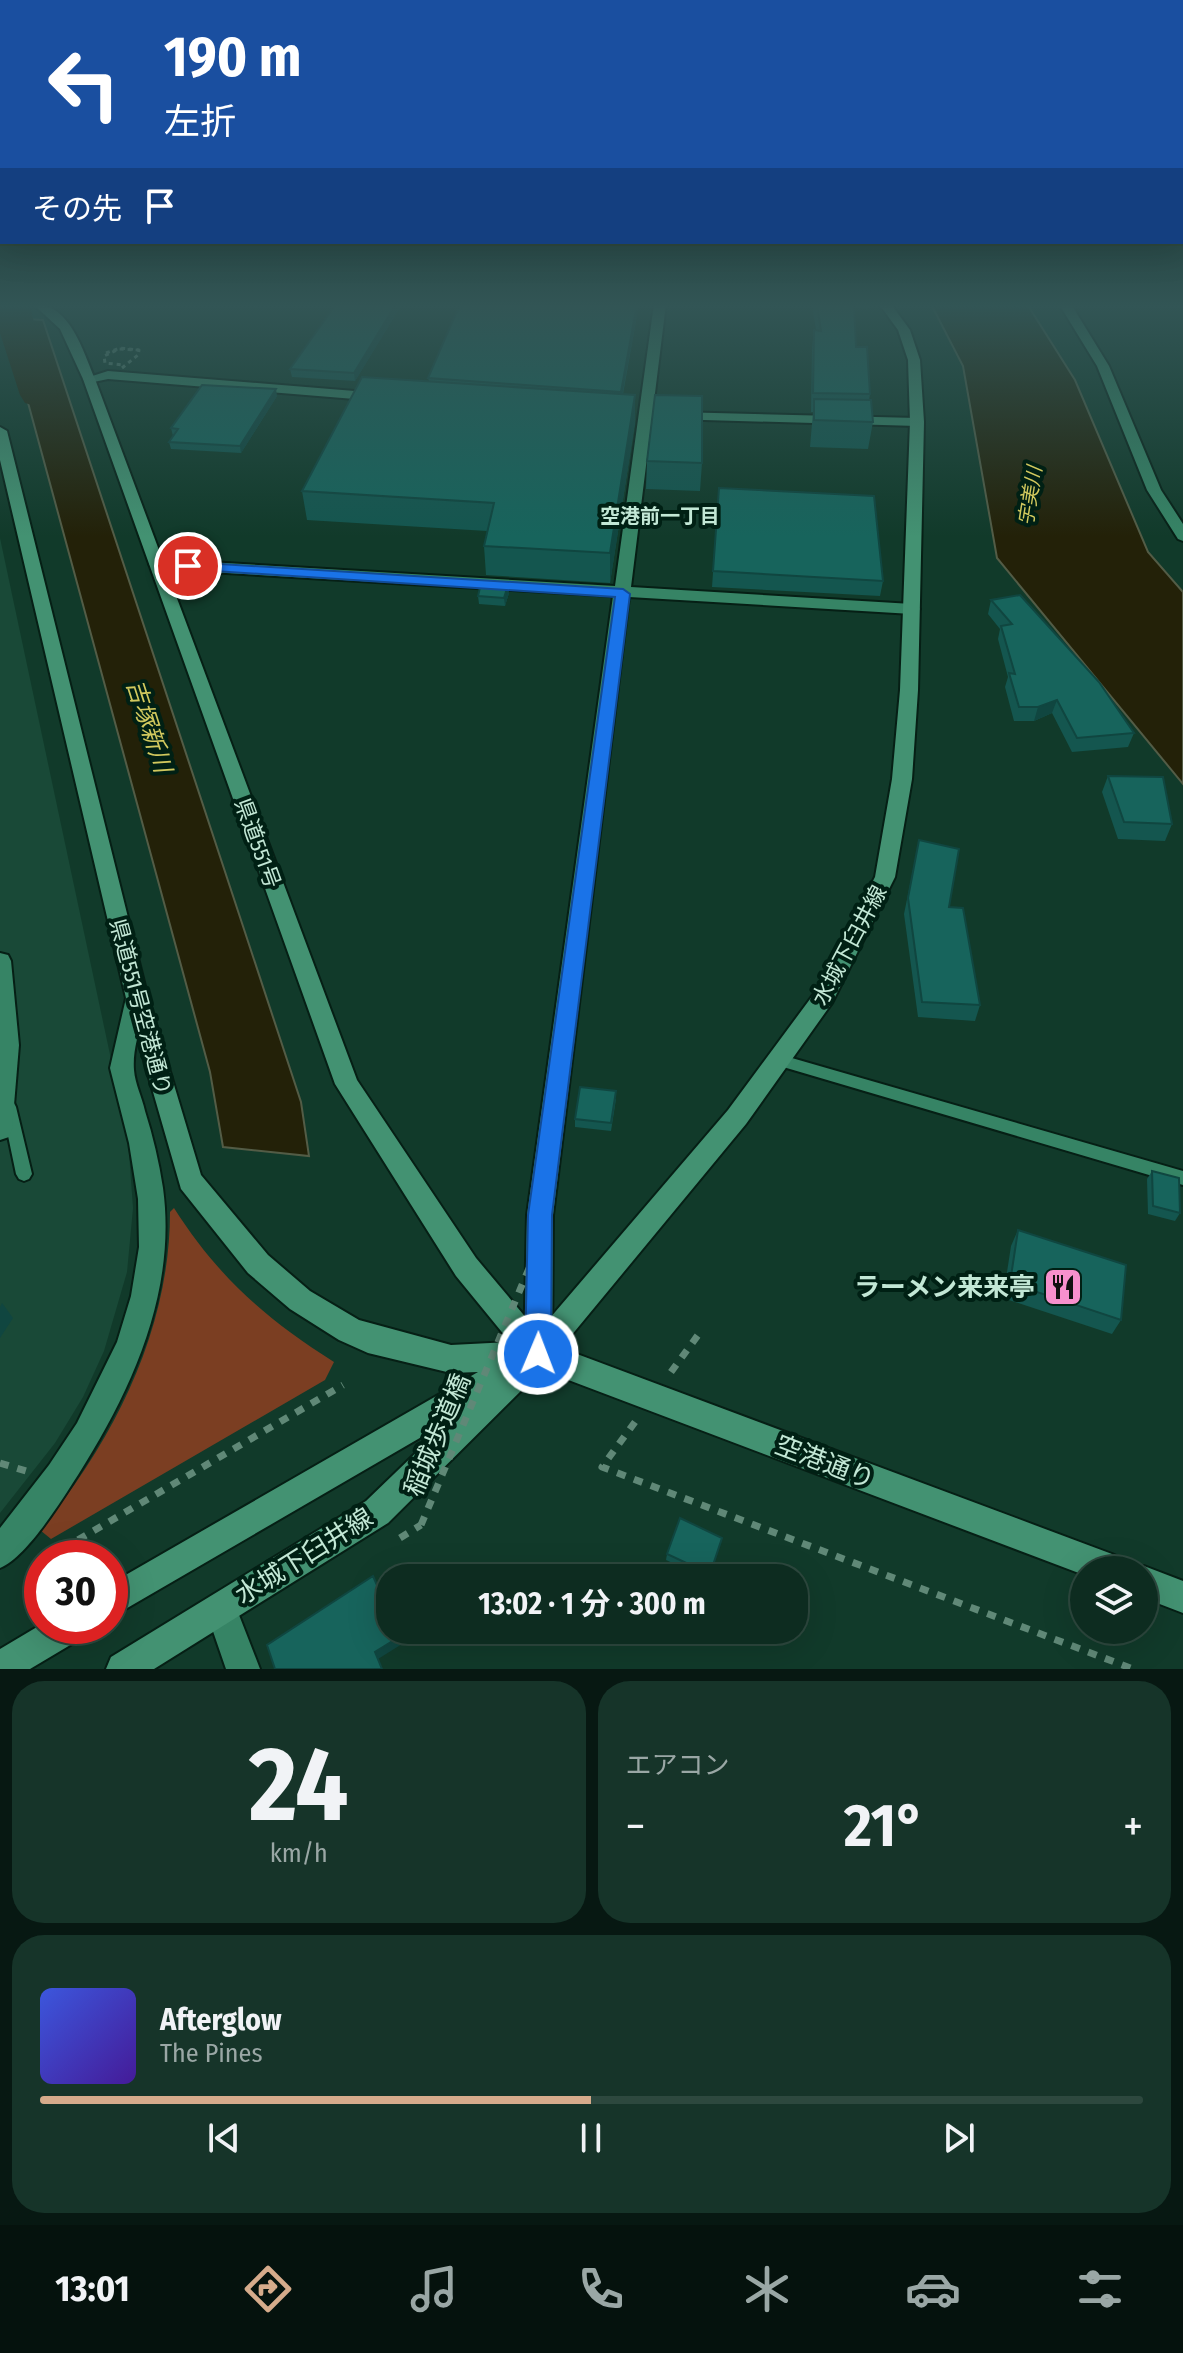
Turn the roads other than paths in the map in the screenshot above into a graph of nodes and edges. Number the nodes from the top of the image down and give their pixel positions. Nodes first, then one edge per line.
1 (90, 382) edge
2 (194, 382) edge
3 (649, 382) edge
4 (915, 382) edge
5 (1110, 382) edge
6 (396, 398) edge
7 (628, 414) edge
8 (644, 415) junction
9 (917, 422) junction
10 (0, 431) edge
11 (1183, 536) edge
12 (157, 564) junction
13 (623, 594) junction
14 (912, 609) junction
15 (0, 961) edge
16 (137, 998) junction
17 (778, 1060) junction
18 (6, 1092) junction
19 (0, 1129) edge
20 (24, 1174) dead end
21 (1183, 1178) edge
22 (538, 1354) junction
23 (0, 1552) edge
24 (1075, 1556) edge
25 (1158, 1587) edge
26 (128, 1592) edge
27 (1183, 1597) edge
28 (221, 1608) junction
29 (40, 1644) edge
30 (0, 1668) edge
31 (123, 1669) edge
32 (243, 1669) edge

1 - 12 main road, 県道551号
2 - 6 street
3 - 8 street
4 - 9 main road, 水城下臼井線
5 - 11 street
7 - 8 street
8 - 9 street
8 - 13 street
9 - 14 main road, 水城下臼井線
10 - 16 main road, 県道551号空港通り
12 - 13 street
12 - 22 main road, 県道551号
13 - 14 street
13 - 22 street
14 - 17 main road, 水城下臼井線
15 - 18 street
16 - 22 main road, 県道551号空港通り
16 - 23 street
17 - 21 lane
17 - 22 main road, 水城下臼井線
18 - 19 street
18 - 20 lane
22 - 24 main road, 空港通り
22 - 26 main road, 水城下臼井線
22 - 28 main road, 水城下臼井線
25 - 27 main road
28 - 31 main road, 水城下臼井線
28 - 32 street
29 - 30 main road

